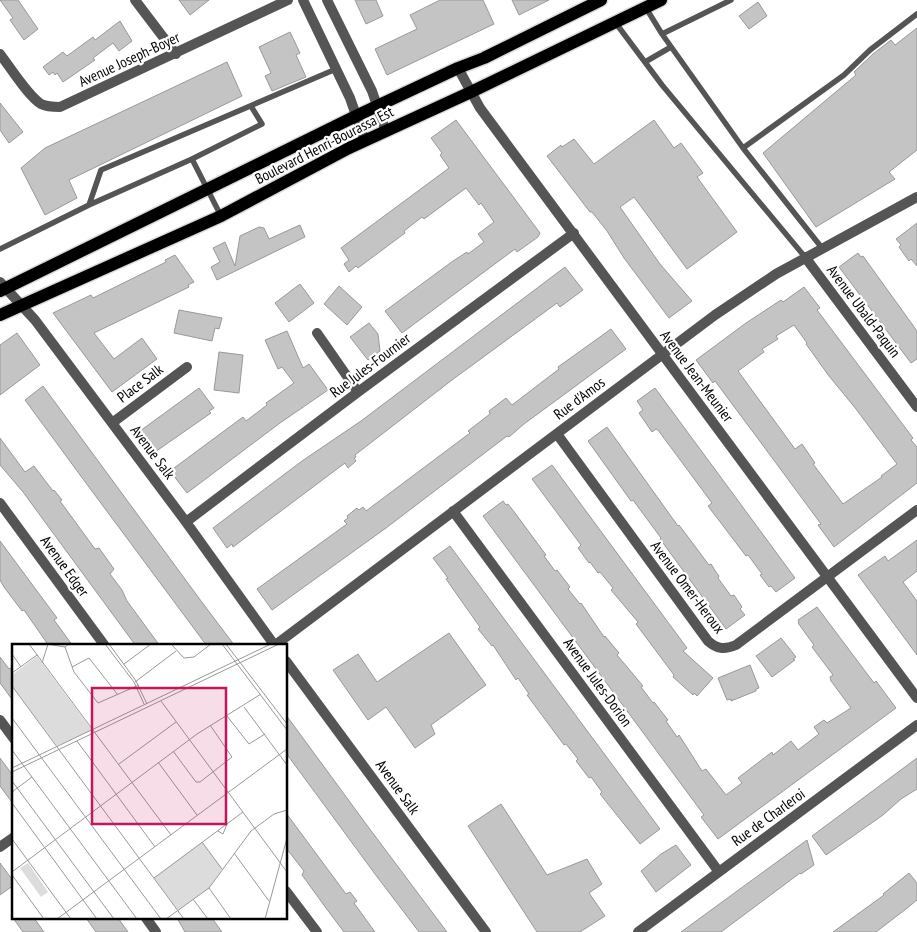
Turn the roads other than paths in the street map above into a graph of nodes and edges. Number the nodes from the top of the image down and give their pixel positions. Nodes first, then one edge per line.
1 (136, 0) edge
2 (288, 0) edge
3 (303, 0) edge
4 (327, 0) edge
5 (601, 0) edge
6 (660, 0) edge
7 (728, 0) edge
8 (646, 7) junction
9 (917, 14) edge
10 (615, 22) junction
11 (662, 34) junction
12 (671, 47) junction
13 (0, 54) edge
14 (176, 54) junction
15 (645, 62) junction
16 (458, 68) junction
17 (336, 69) junction
18 (471, 92) junction
19 (251, 106) junction
20 (377, 107) junction
21 (356, 116) junction
22 (386, 132) junction
23 (365, 141) junction
24 (743, 148) junction
25 (192, 159) junction
26 (208, 190) junction
27 (917, 197) edge
28 (88, 205) junction
29 (221, 216) junction
30 (574, 233) junction
31 (822, 248) junction
32 (0, 249) edge
33 (805, 257) junction
34 (2, 287) edge
35 (20, 306) junction
36 (0, 315) edge
37 (317, 333) dead end
38 (662, 354) junction
39 (187, 367) dead end
40 (358, 392) junction
41 (917, 407) edge
42 (112, 423) junction
43 (557, 434) junction
44 (0, 504) edge
45 (917, 510) edge
46 (452, 511) junction
47 (186, 522) junction
48 (827, 577) junction
49 (104, 644) edge
50 (274, 644) edge
51 (278, 644) edge
52 (288, 664) edge
53 (917, 698) edge
54 (0, 720) edge
55 (917, 725) edge
56 (12, 735) edge
57 (12, 838) edge
58 (0, 847) edge
59 (719, 872) junction
60 (288, 894) edge
61 (147, 920) edge
62 (156, 932) edge
63 (317, 932) edge
64 (486, 932) edge
65 (638, 932) edge

1 - 14 street
2 - 14 street, Avenue Joseph-Boyer
3 - 17 street
4 - 20 street
5 - 16 main road, Boulevard Henri-Bourassa Est
6 - 8 main road, Boulevard Henri-Bourassa Est
7 - 11 lane
8 - 10 main road, Boulevard Henri-Bourassa Est
8 - 11 lane
9 - 24 lane
10 - 15 lane
10 - 18 main road, Boulevard Henri-Bourassa Est
11 - 12 lane
12 - 15 lane
12 - 24 lane
13 - 14 street, Avenue Joseph-Boyer
15 - 33 lane
16 - 18 street, Avenue Jean-Meunier
16 - 20 main road, Boulevard Henri-Bourassa Est
17 - 19 lane
17 - 21 street
18 - 22 main road, Boulevard Henri-Bourassa Est
18 - 30 street, Avenue Jean-Meunier
19 - 25 lane
19 - 28 lane
20 - 21 main road, Boulevard Henri-Bourassa Est
20 - 22 street
21 - 23 street
21 - 26 main road, Boulevard Henri-Bourassa Est
22 - 23 main road, Boulevard Henri-Bourassa Est
23 - 29 main road, Boulevard Henri-Bourassa Est
24 - 31 lane
25 - 26 lane
25 - 28 lane
26 - 29 lane
26 - 34 main road, Boulevard Henri-Bourassa Est
27 - 31 street, Rue d'Amos
28 - 32 lane
29 - 35 main road, Boulevard Henri-Bourassa Est
30 - 38 street, Avenue Jean-Meunier
30 - 40 street, Rue Jules-Fournier
31 - 33 street, Rue d'Amos
33 - 38 street, Rue d'Amos
33 - 41 street, Avenue Ubald-Paquin
34 - 35 street, Avenue Salk
35 - 36 main road, Boulevard Henri-Bourassa Est
35 - 42 street, Avenue Salk
37 - 40 street
38 - 43 street, Rue d'Amos
38 - 48 street, Avenue Jean-Meunier
39 - 42 street, Place Salk
40 - 47 street, Rue Jules-Fournier
42 - 47 street, Avenue Salk
43 - 46 street, Rue d'Amos
43 - 48 street, Avenue Omer-Heroux
44 - 49 street, Avenue Edger
45 - 48 street
46 - 51 street, Rue d'Amos
46 - 59 street, Avenue Jules-Dorion
47 - 50 street, Avenue Salk
48 - 53 street, Avenue Jean-Meunier
52 - 64 street, Avenue Salk
54 - 56 street
55 - 59 street, Rue de Charleroi
57 - 58 street
59 - 65 street, Rue de Charleroi
60 - 63 street
61 - 62 street

